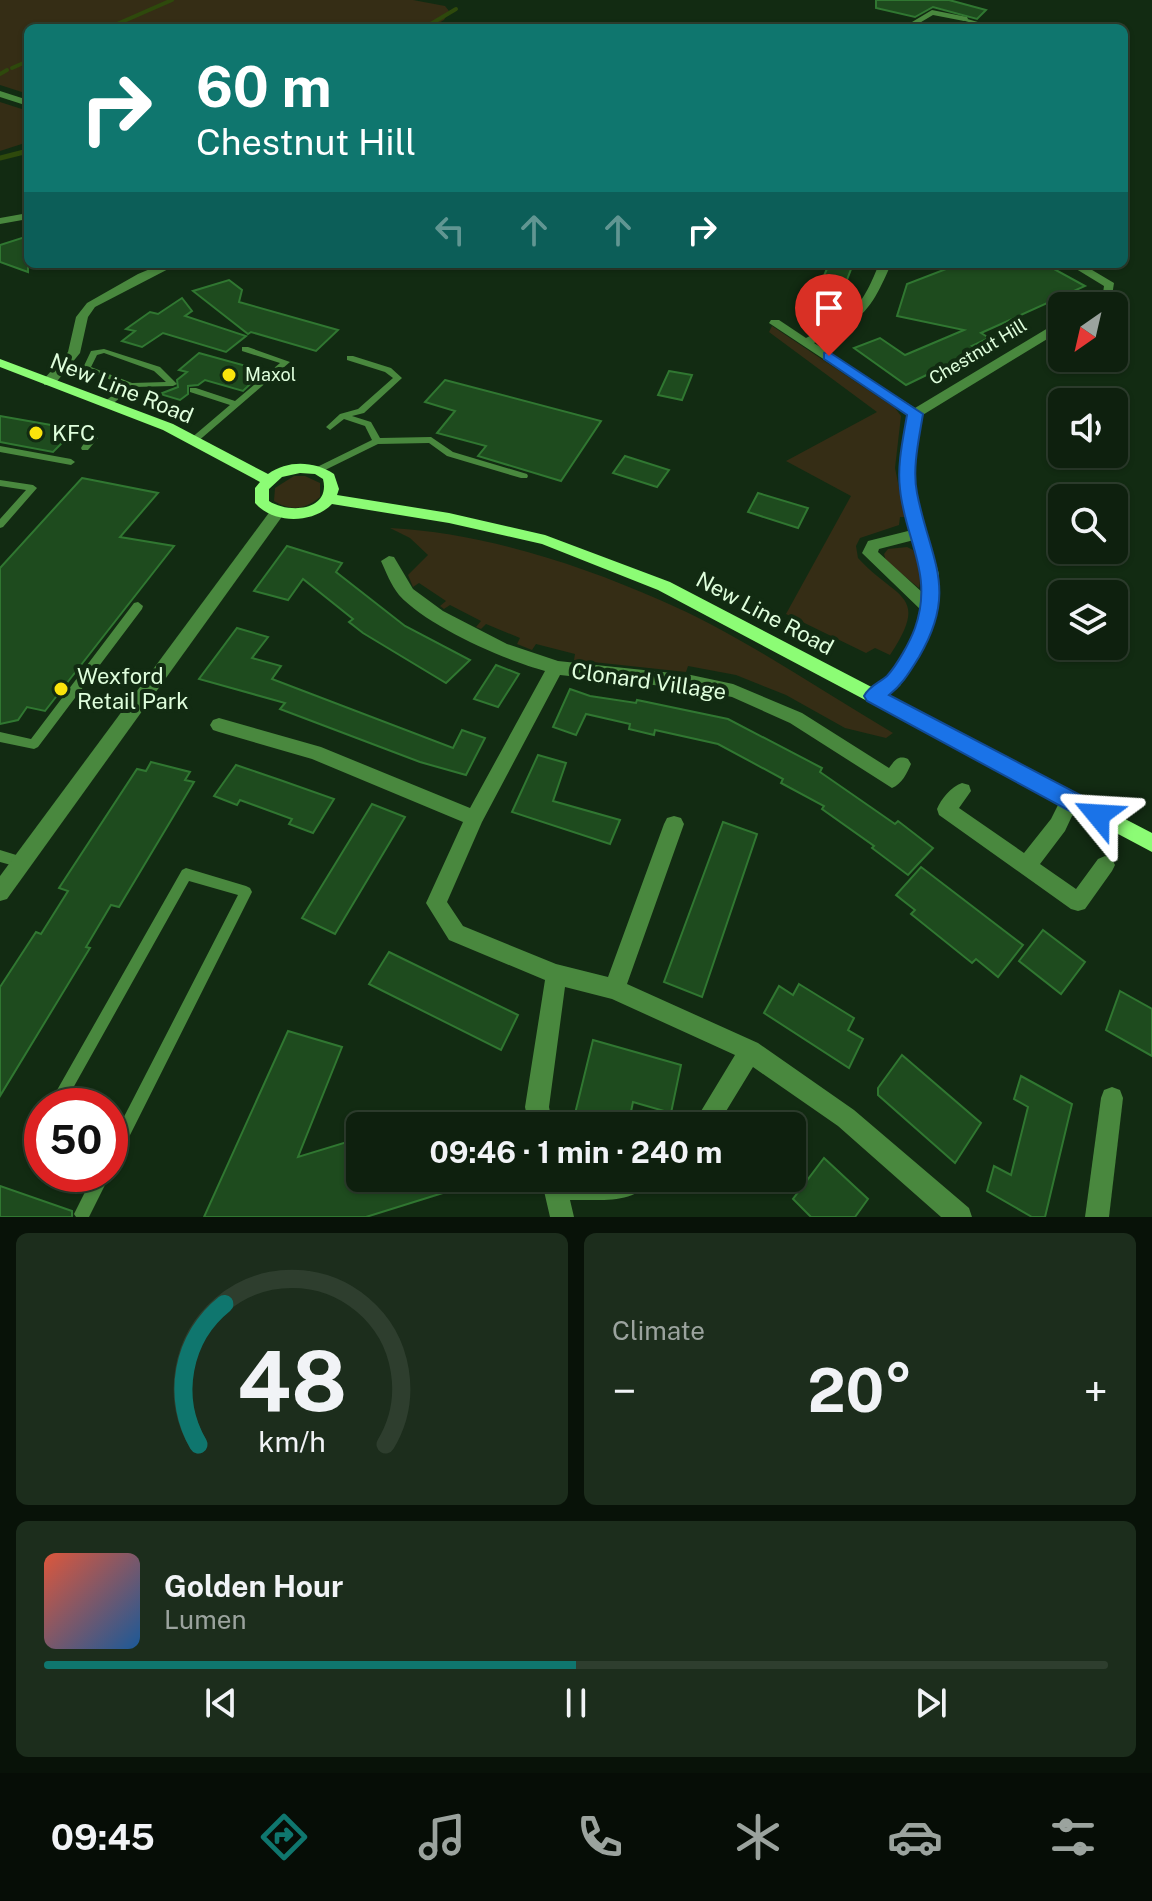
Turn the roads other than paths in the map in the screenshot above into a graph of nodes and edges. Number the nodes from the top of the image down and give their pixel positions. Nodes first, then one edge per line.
1 (964, 19) joint
2 (912, 24) edge
3 (980, 24) edge
4 (0, 94) edge
5 (24, 102) edge
6 (24, 217) edge
7 (0, 221) edge
8 (162, 268) edge
9 (883, 268) edge
10 (1081, 268) edge
11 (1108, 292) edge
12 (775, 323) dead end
13 (1048, 333) edge
14 (807, 342) junction
15 (245, 349) dead end
16 (350, 358) dead end
17 (0, 363) edge
18 (49, 382) junction
19 (131, 385) junction
20 (193, 390) dead end
21 (107, 404) junction
22 (236, 404) junction
23 (915, 414) junction
24 (343, 416) junction
25 (330, 427) dead end
26 (94, 438) dead end
27 (193, 441) junction
28 (377, 441) junction
29 (85, 448) dead end
30 (0, 449) edge
31 (71, 462) dead end
32 (318, 470) junction
33 (524, 476) dead end
34 (268, 480) junction
35 (0, 483) edge
36 (329, 499) junction
37 (276, 514) junction
38 (0, 525) edge
39 (918, 534) junction
40 (389, 561) dead end
41 (138, 606) dead end
42 (930, 610) junction
43 (555, 668) junction
44 (874, 696) junction
45 (219, 725) dead end
46 (0, 737) edge
47 (902, 764) dead end
48 (962, 791) dead end
49 (1070, 801) junction
50 (474, 818) junction
51 (674, 824) dead end
52 (1152, 843) edge
53 (0, 856) edge
54 (22, 862) junction
55 (1105, 865) dead end
56 (1026, 866) junction
57 (0, 892) edge
58 (556, 974) junction
59 (614, 989) junction
60 (750, 1051) junction
61 (65, 1088) edge
62 (1112, 1098) dead end
63 (538, 1112) edge
64 (713, 1112) edge
65 (128, 1125) edge
66 (94, 1192) edge
67 (556, 1192) edge
68 (82, 1214) dead end
69 (562, 1217) edge
70 (960, 1217) edge
71 (1097, 1217) edge

1 - 2 street
1 - 3 lane
4 - 5 street
6 - 7 street
8 - 18 street
9 - 14 street
10 - 11 street
12 - 14 street, Chestnut Hill
13 - 23 street, Chestnut Hill
14 - 23 street, Chestnut Hill
15 - 22 lane
16 - 24 lane
17 - 18 main road, New Line Road
18 - 21 main road, New Line Road
19 - 19 lane
19 - 21 lane
20 - 22 lane
21 - 27 main road, New Line Road
22 - 27 lane
23 - 39 street, Chestnut Hill
24 - 25 lane
24 - 28 lane
26 - 29 lane
27 - 34 main road, New Line Road
28 - 32 lane
28 - 33 lane
30 - 31 lane
32 - 34 main road
32 - 36 main road
34 - 37 main road
35 - 38 lane
36 - 37 main road
36 - 44 main road, New Line Road
37 - 54 street
39 - 42 street, Chestnut Hill
39 - 42 street
40 - 43 street, Clonard Village
41 - 46 lane
42 - 44 street, Chestnut Hill
43 - 47 street, Clonard Village
43 - 50 street, Clonard Village
44 - 49 main road, New Line Road
45 - 50 street
48 - 56 street
49 - 52 main road, New Line Road
49 - 56 street
50 - 58 street, Clonard Village
51 - 59 street
53 - 54 lane
54 - 57 street
55 - 56 street
58 - 59 street, Clonard Village
58 - 63 street
59 - 60 street, Clonard Village
60 - 64 street
60 - 70 street, Clonard Village
61 - 65 lane
62 - 71 street
66 - 68 lane
67 - 69 street

